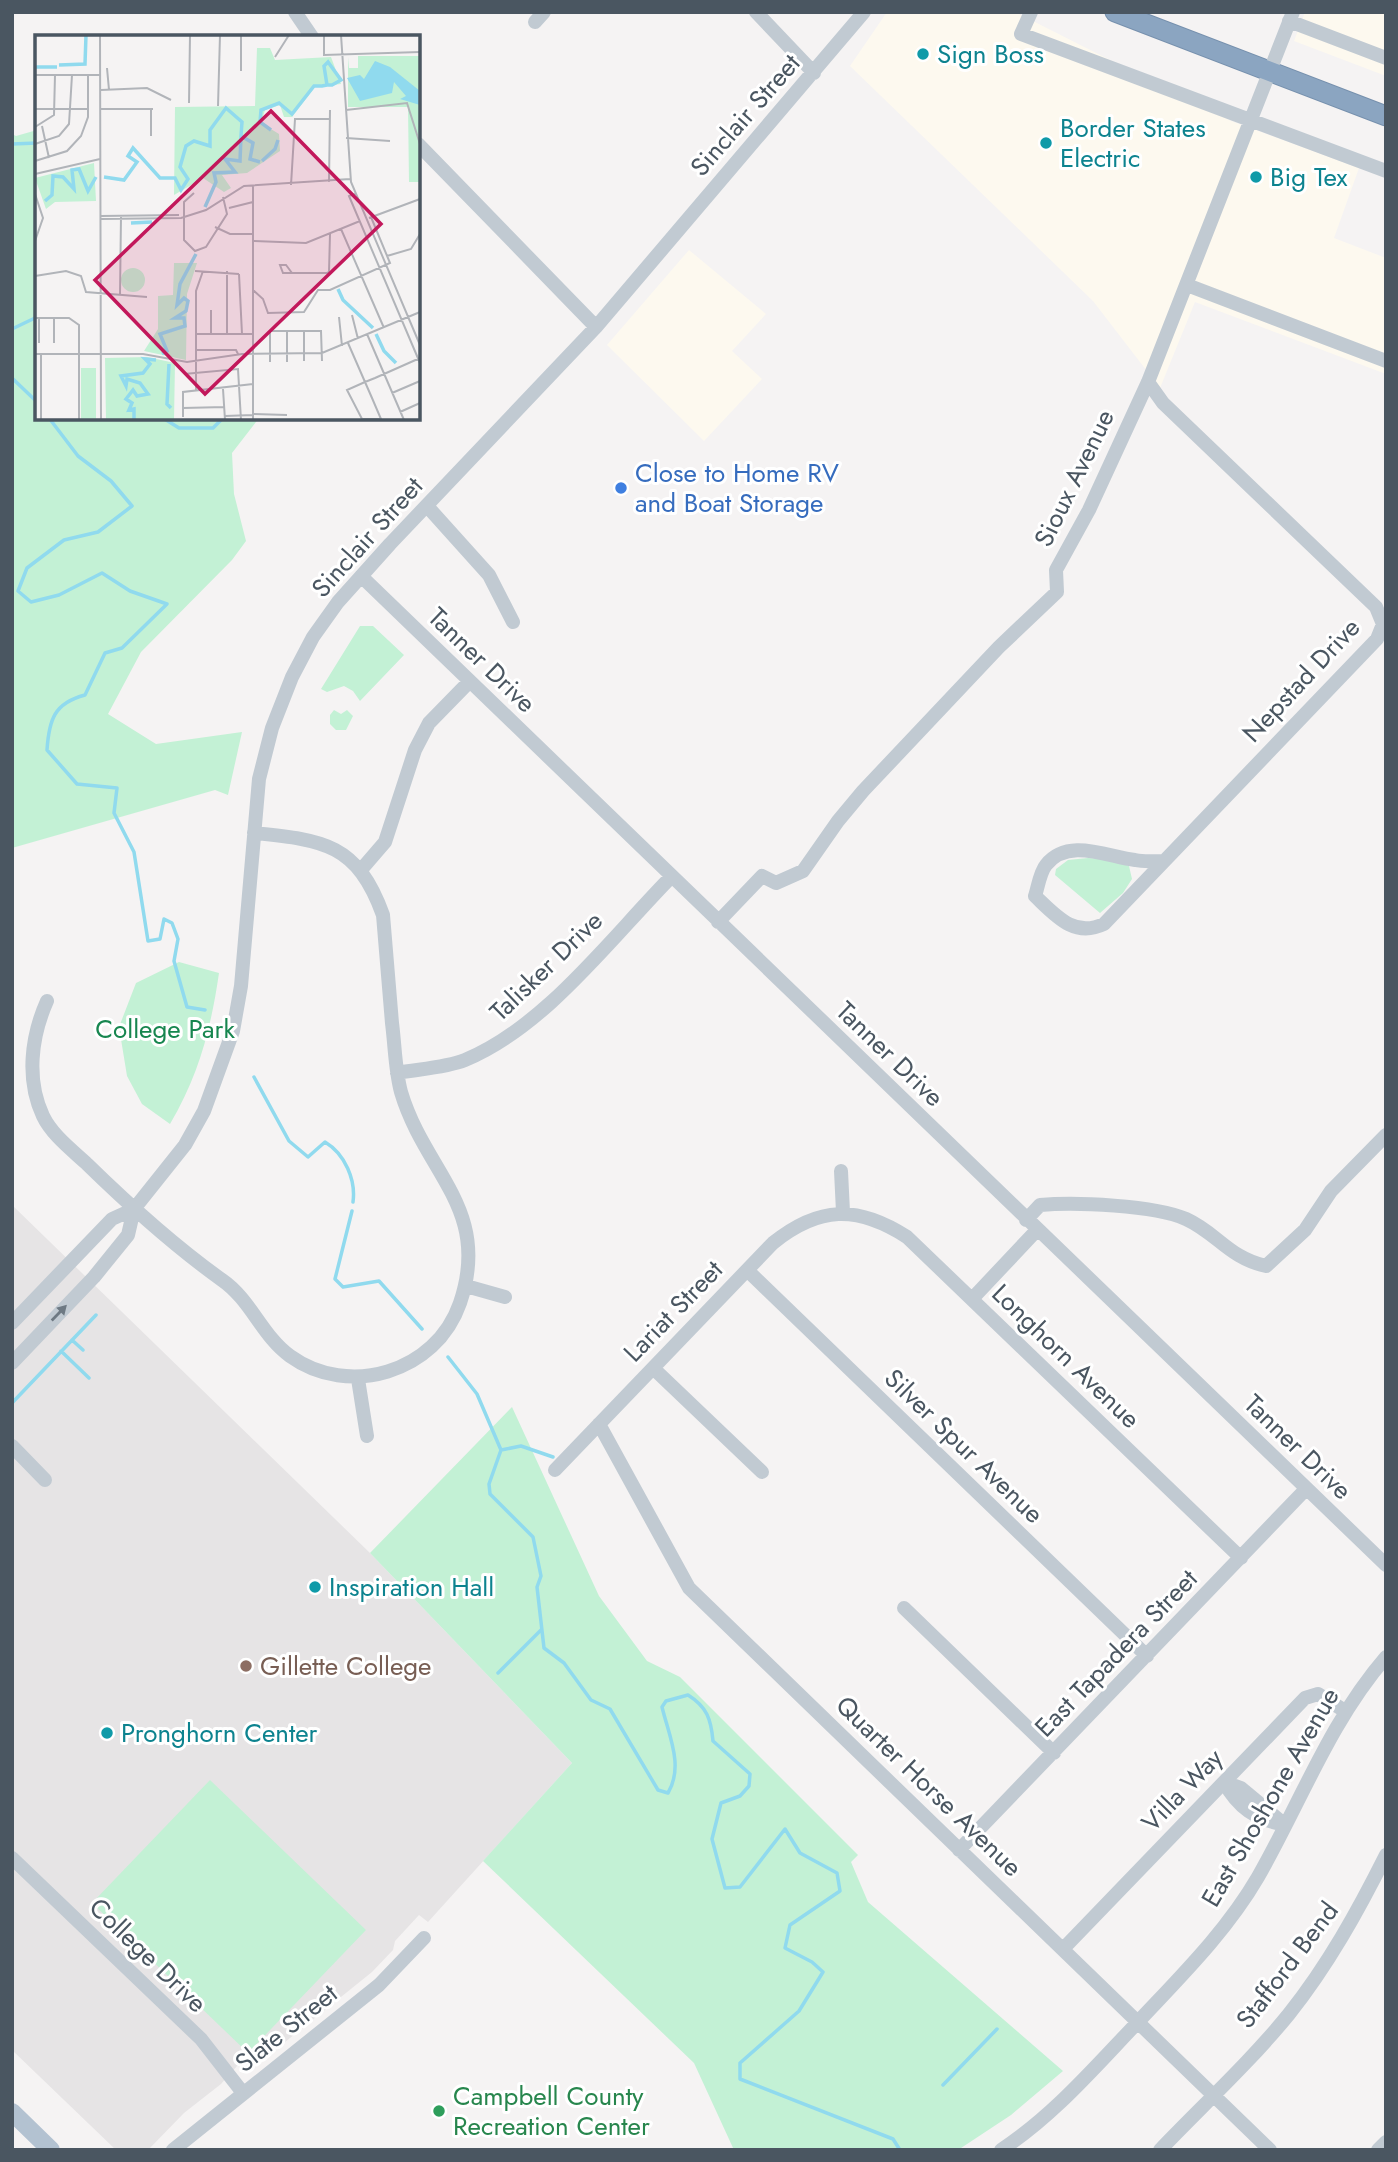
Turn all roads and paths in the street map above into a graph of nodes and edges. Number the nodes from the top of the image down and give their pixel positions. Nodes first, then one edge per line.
1 (295, 12) edge
2 (756, 12) edge
3 (864, 12) edge
4 (1031, 12) edge
5 (1115, 12) edge
6 (1291, 17) edge
7 (311, 35) edge
8 (1386, 58) edge
9 (814, 72) junction
10 (1268, 73) junction
11 (1386, 117) edge
12 (1248, 119) junction
13 (420, 146) edge
14 (1386, 171) edge
15 (1187, 285) junction
16 (596, 327) junction
17 (1386, 361) edge
18 (1148, 382) junction
19 (427, 506) junction
20 (361, 576) junction
21 (513, 622) dead end
22 (469, 682) junction
23 (254, 833) junction
24 (1163, 862) junction
25 (360, 870) junction
26 (671, 877) junction
27 (718, 922) junction
28 (47, 1001) dead end
29 (397, 1073) junction
30 (1386, 1135) edge
31 (841, 1171) dead end
32 (134, 1209) junction
33 (843, 1212) junction
34 (1026, 1220) junction
35 (1037, 1230) junction
36 (747, 1270) junction
37 (466, 1286) junction
38 (505, 1297) dead end
39 (972, 1299) junction
40 (12, 1322) edge
41 (12, 1363) edge
42 (653, 1368) junction
43 (358, 1379) junction
44 (599, 1424) junction
45 (367, 1436) dead end
46 (12, 1447) edge
47 (555, 1470) dead end
48 (761, 1472) dead end
49 (45, 1480) dead end
50 (1307, 1489) junction
51 (1241, 1558) junction
52 (1386, 1565) edge
53 (904, 1608) dead end
54 (1147, 1656) junction
55 (1386, 1657) edge
56 (1345, 1711) junction
57 (1054, 1753) junction
58 (1224, 1782) junction
59 (1284, 1825) junction
60 (959, 1850) junction
61 (1386, 1855) edge
62 (12, 1858) edge
63 (424, 1938) dead end
64 (1063, 1949) junction
65 (1138, 2022) junction
66 (243, 2093) junction
67 (1213, 2095) junction
68 (12, 2112) edge
69 (1386, 2142) edge
70 (51, 2150) edge
71 (173, 2150) edge
72 (1001, 2150) edge
73 (1160, 2150) edge
74 (1270, 2150) edge
75 (1378, 2150) edge

1 - 7 street
2 - 9 street
3 - 9 street, Sinclair Street
4 - 12 street
5 - 10 highway
6 - 8 street
6 - 10 street, Sioux Avenue
9 - 16 street, Sinclair Street
10 - 11 highway
10 - 12 street, Sioux Avenue
12 - 14 street
12 - 15 street, Sioux Avenue
13 - 16 street
15 - 17 street
15 - 18 street, Sioux Avenue
16 - 19 street, Sinclair Street
18 - 24 street, Nepstad Drive
18 - 27 street, Sioux Avenue
19 - 20 street, Sinclair Street
19 - 21 street
20 - 22 street, Tanner Drive
20 - 23 street, Sinclair Street
22 - 25 street
22 - 26 street, Tanner Drive
23 - 25 street
23 - 32 street, Sinclair Street
24 - 24 street, Nepstad Drive
25 - 29 street
26 - 27 street, Tanner Drive
26 - 29 street, Talisker Drive
27 - 34 street, Tanner Drive
28 - 32 street
29 - 37 street
30 - 34 street
31 - 33 street
32 - 40 street, Sinclair Street
41 -> 32 street, Sinclair Street
32 - 43 street
33 - 36 street, Lariat Street
33 - 39 street, Longhorn Avenue
34 - 35 street, Tanner Drive
35 - 39 street
35 - 50 street, Tanner Drive
36 - 42 street, Lariat Street
36 - 54 street, Silver Spur Avenue
37 - 38 street
37 - 43 street
39 - 51 street, Longhorn Avenue
42 - 44 street, Lariat Street
42 - 48 street
43 - 45 street
44 - 47 street, Lariat Street
44 - 60 street, Quarter Horse Avenue
46 - 49 street
50 - 51 street, East Tapadera Street
50 - 52 street, Tanner Drive
51 - 54 street, East Tapadera Street
53 - 57 street
54 - 57 street, East Tapadera Street
55 - 56 street, East Shoshone Avenue
56 - 58 street, Villa Way
56 - 59 street, East Shoshone Avenue
57 - 60 street, East Tapadera Street
58 - 59 street
58 - 64 street, Villa Way
59 - 65 street, East Shoshone Avenue
60 - 64 street, Quarter Horse Avenue
61 - 67 street, Stafford Bend
62 - 66 street, College Drive
63 - 66 street, Slate Street
64 - 65 street, Quarter Horse Avenue
65 - 67 street, Quarter Horse Avenue
65 - 72 street, East Shoshone Avenue
66 - 71 street, Slate Street
67 - 73 street, Stafford Bend
67 - 74 street, Quarter Horse Avenue
68 - 70 main road
69 - 75 street

